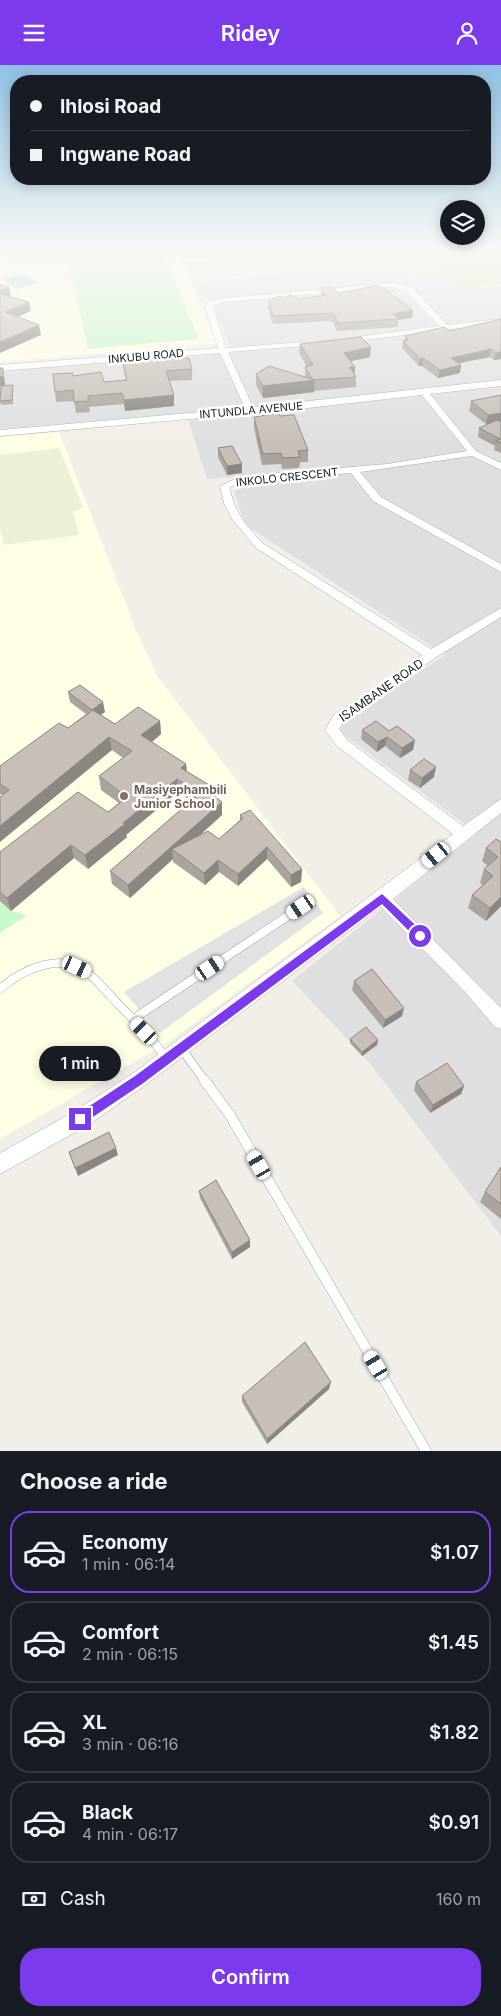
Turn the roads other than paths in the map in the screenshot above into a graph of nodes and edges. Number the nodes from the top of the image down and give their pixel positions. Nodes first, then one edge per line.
1 (210, 313) edge
2 (431, 313) edge
3 (501, 321) edge
4 (445, 328) junction
5 (326, 342) edge
6 (336, 342) edge
7 (223, 350) junction
8 (0, 368) edge
9 (501, 383) edge
10 (424, 393) junction
11 (250, 410) junction
12 (0, 433) edge
13 (473, 453) junction
14 (501, 467) edge
15 (353, 470) junction
16 (501, 569) edge
17 (501, 612) edge
18 (431, 655) junction
19 (501, 805) edge
20 (462, 834) junction
21 (382, 898) junction
22 (301, 907) dead end
23 (0, 989) edge
24 (133, 1019) junction
25 (501, 1021) edge
26 (181, 1048) junction
27 (166, 1059) junction
28 (0, 1164) edge
29 (426, 1451) edge

1 - 7 street
2 - 4 street
3 - 4 street
4 - 6 street
5 - 7 street, INKUBU ROAD
7 - 8 street, INKUBU ROAD
7 - 11 street
9 - 10 street, INTUNDLA AVENUE
10 - 11 street, INTUNDLA AVENUE
10 - 13 street
11 - 12 street, INTUNDLA AVENUE
13 - 14 street
13 - 15 street, INKOLO CRESCENT
15 - 16 street
15 - 18 street, INKOLO CRESCENT
17 - 18 street, ISAMBANE ROAD
18 - 20 street, ISAMBANE ROAD
19 - 20 street
20 - 21 street
21 - 25 street
21 - 26 street
22 - 24 lane
23 - 24 lane
24 - 27 lane
26 - 27 street
26 - 29 lane
27 - 28 street

